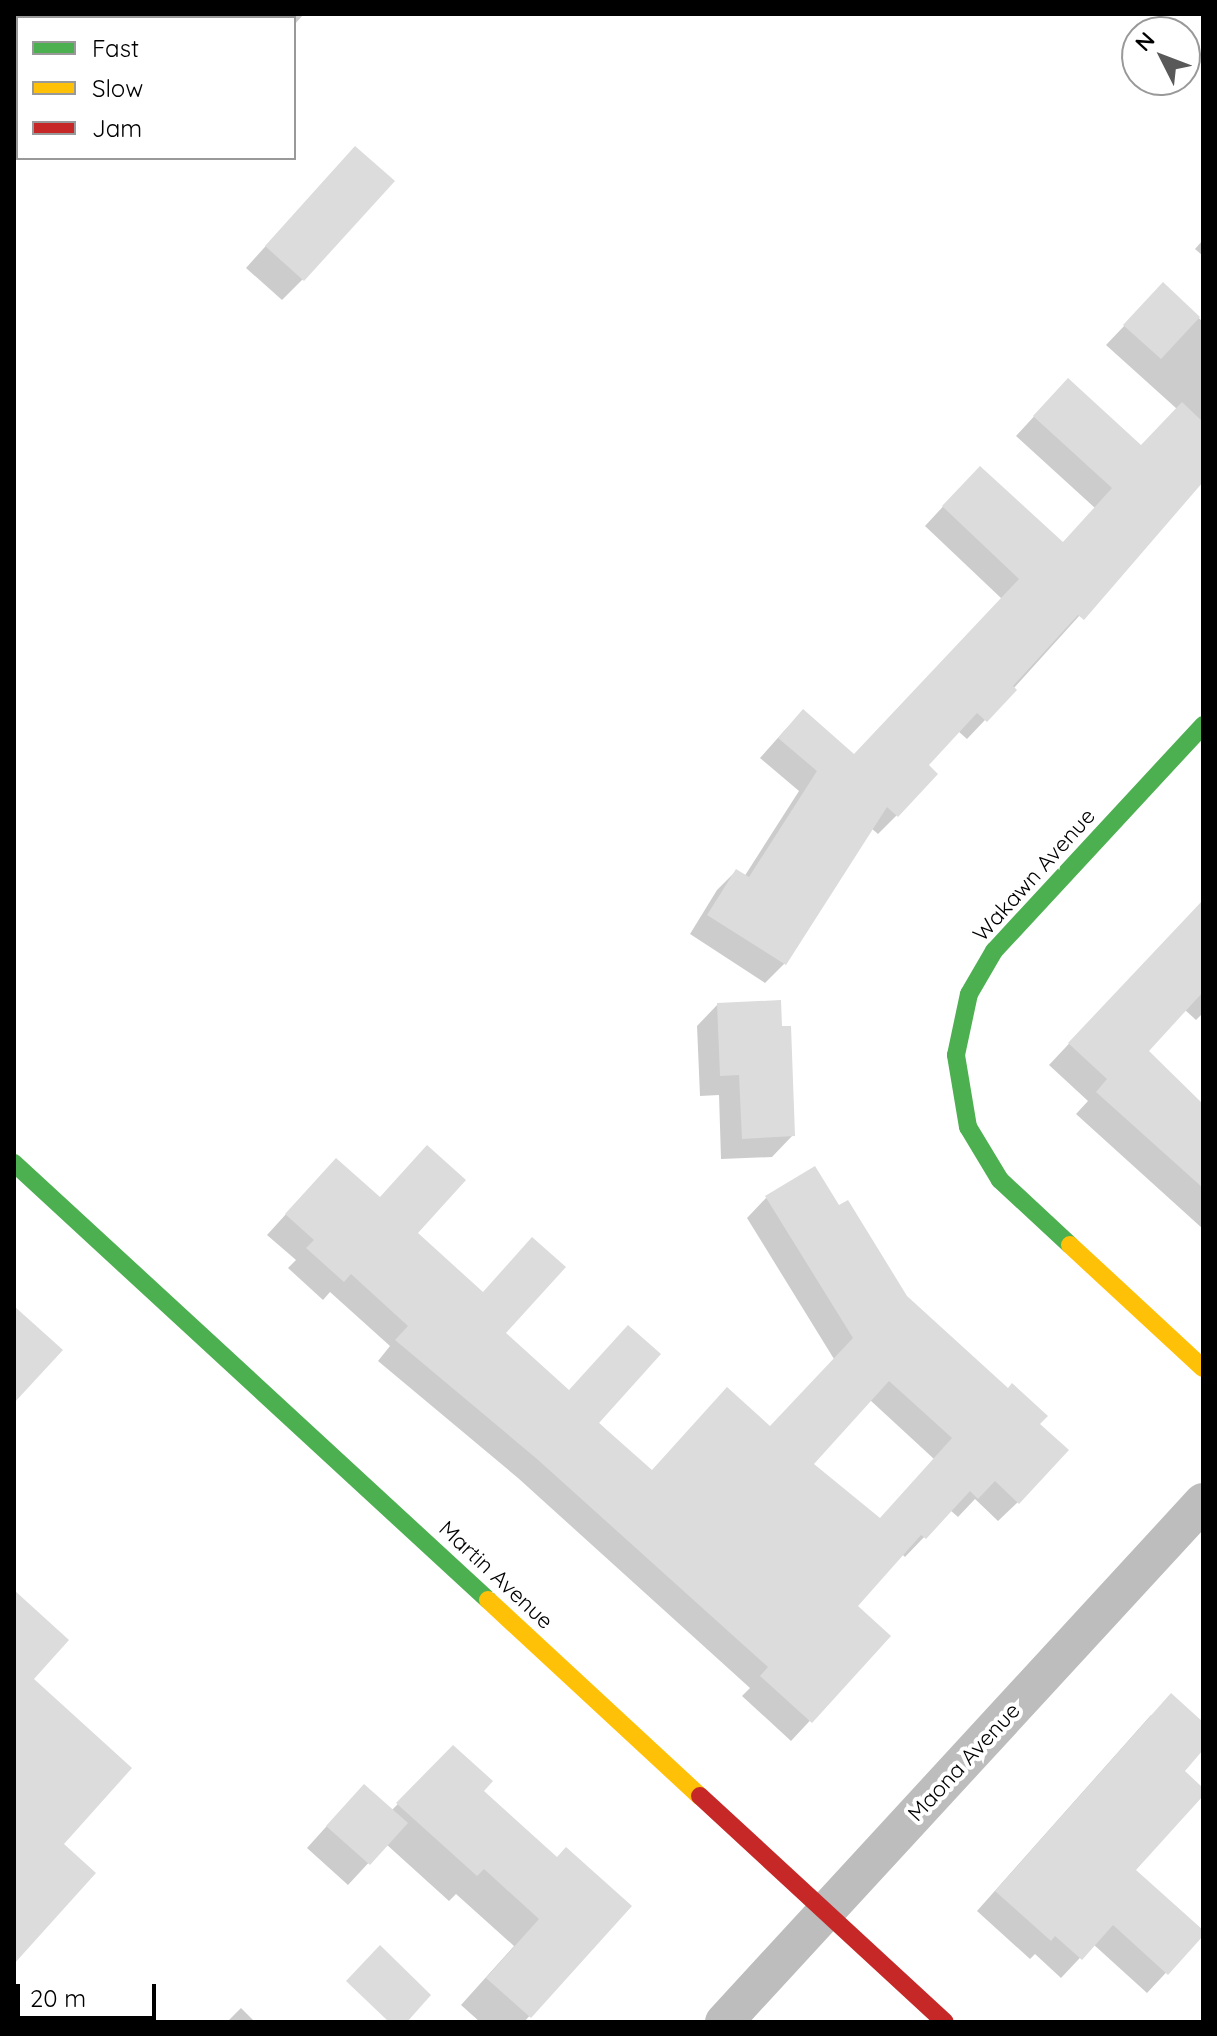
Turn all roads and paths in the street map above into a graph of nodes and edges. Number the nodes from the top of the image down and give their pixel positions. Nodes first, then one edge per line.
1 (1203, 725) edge
2 (14, 1163) edge
3 (1203, 1368) edge
4 (1203, 1502) edge
5 (826, 1912) junction
6 (724, 2022) edge
7 (945, 2022) edge

1 - 3 street, Wakawn Avenue
2 - 5 street, Martin Avenue
4 - 5 street, Maona Avenue
5 - 6 street, Maona Avenue
5 - 7 street, Martin Avenue

